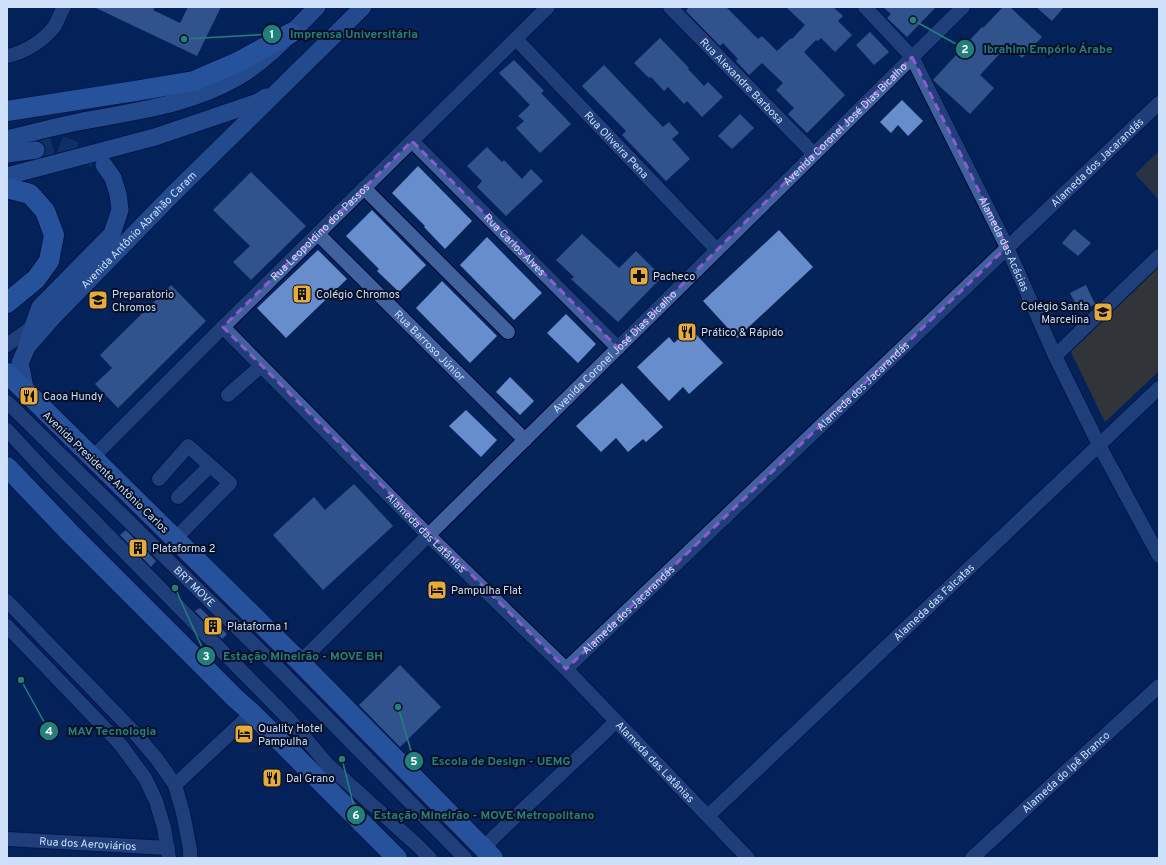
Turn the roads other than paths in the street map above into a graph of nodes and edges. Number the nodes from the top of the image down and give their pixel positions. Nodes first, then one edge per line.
1 (64, 7) edge
2 (317, 7) edge
3 (364, 7) edge
4 (548, 7) edge
5 (670, 7) edge
6 (865, 7) edge
7 (963, 7) edge
8 (291, 34) junction
9 (516, 39) junction
10 (7, 56) edge
11 (912, 57) junction
12 (288, 82) junction
13 (1159, 103) edge
14 (7, 111) edge
15 (7, 139) edge
16 (412, 141) junction
17 (36, 150) tunnel mouth
18 (7, 154) edge
19 (814, 154) junction
20 (104, 165) tunnel mouth
21 (7, 176) edge
22 (7, 188) edge
23 (364, 188) junction
24 (318, 234) junction
25 (1007, 247) junction
26 (717, 250) junction
27 (1159, 256) edge
28 (7, 303) edge
29 (54, 316) junction
30 (33, 326) junction
31 (222, 327) junction
32 (508, 332) dead end
33 (7, 345) edge
34 (27, 347) junction
35 (618, 348) junction
36 (1055, 356) junction
37 (261, 366) junction
38 (7, 373) edge
39 (1159, 388) edge
40 (26, 393) junction
41 (228, 395) dead end
42 (7, 402) edge
43 (7, 430) edge
44 (526, 440) junction
45 (1099, 445) junction
46 (92, 458) junction
47 (210, 466) junction
48 (7, 467) edge
49 (159, 480) dead end
50 (178, 498) dead end
51 (428, 535) junction
52 (175, 539) junction
53 (1159, 556) edge
54 (7, 601) edge
55 (7, 626) edge
56 (300, 662) junction
57 (566, 669) junction
58 (1159, 686) edge
59 (252, 713) junction
60 (616, 721) junction
61 (175, 785) junction
62 (708, 816) junction
63 (7, 839) edge
64 (168, 853) edge
65 (488, 853) edge
66 (190, 858) edge
67 (397, 858) edge
68 (430, 858) edge
69 (464, 858) edge
70 (748, 858) edge
71 (972, 858) edge

1 - 10 street
2 - 8 main road
3 - 12 main road, Avenida Antônio Abrahão Caram
4 - 9 street, Rua Leopoldino dos Passos
5 - 19 street, Rua Alexandre Barbosa
6 - 11 street, Alameda das Acácias
7 - 11 street, Avenida Coronel José Dias Bicalho
8 - 14 highway
8 - 15 main road
9 - 16 street, Rua Leopoldino dos Passos
9 - 26 street, Rua Oliveira Pena
11 - 19 street, Avenida Coronel José Dias Bicalho
11 - 25 street, Alameda das Acácias
12 - 21 main road, Avenida Antônio Abrahão Caram
12 - 29 main road, Avenida Antônio Abrahão Caram
13 - 25 street, Alameda dos Jacarandás
16 - 23 street, Rua Leopoldino dos Passos
16 - 35 street, Rua Carlos Alves
17 - 18 main road
19 - 26 street, Avenida Coronel José Dias Bicalho
20 - 30 main road
22 - 28 highway
23 - 24 street, Rua Leopoldino dos Passos
23 - 32 street
24 - 31 street, Rua Leopoldino dos Passos
24 - 44 street, Rua Barroso Júnior
25 - 36 street, Alameda das Acácias
25 - 57 street, Alameda dos Jacarandás
26 - 35 street, Avenida Coronel José Dias Bicalho
27 - 36 street
29 - 30 street
29 - 34 main road, Avenida Antônio Abrahão Caram
30 - 33 street
30 - 34 main road
31 - 37 street, Alameda das Latânias
31 - 46 street, Rua Leopoldino dos Passos
34 - 40 main road, Avenida Antônio Abrahão Caram
35 - 44 street, Avenida Coronel José Dias Bicalho
36 - 45 street, Alameda das Acácias
37 - 41 street
37 - 51 street, Alameda das Latânias
38 - 40 highway, Avenida Presidente Antônio Carlos
39 - 45 street, Alameda das Falcatas
40 - 46 highway, Avenida Presidente Antônio Carlos
42 - 69 street, BRT MOVE
43 - 68 street
44 - 51 street, Avenida Coronel José Dias Bicalho
45 - 53 street, Alameda das Acácias
45 - 62 street, Alameda das Falcatas
46 - 52 highway, Avenida Presidente Antônio Carlos
47 - 49 street
47 - 50 street
47 - 52 street
48 - 59 highway
51 - 56 street, Avenida Coronel José Dias Bicalho
51 - 57 street, Alameda das Latânias
52 - 56 highway, Avenida Presidente Antônio Carlos
54 - 61 street
55 - 64 street
56 - 65 highway, Avenida Presidente Antônio Carlos
57 - 60 street, Alameda das Latânias
58 - 71 street, Alameda do Ipê Branco
59 - 61 street
59 - 67 highway
60 - 62 street, Alameda das Latânias
60 - 65 street
61 - 66 street
62 - 70 street, Alameda das Latânias
63 - 64 street, Rua dos Aeroviários

